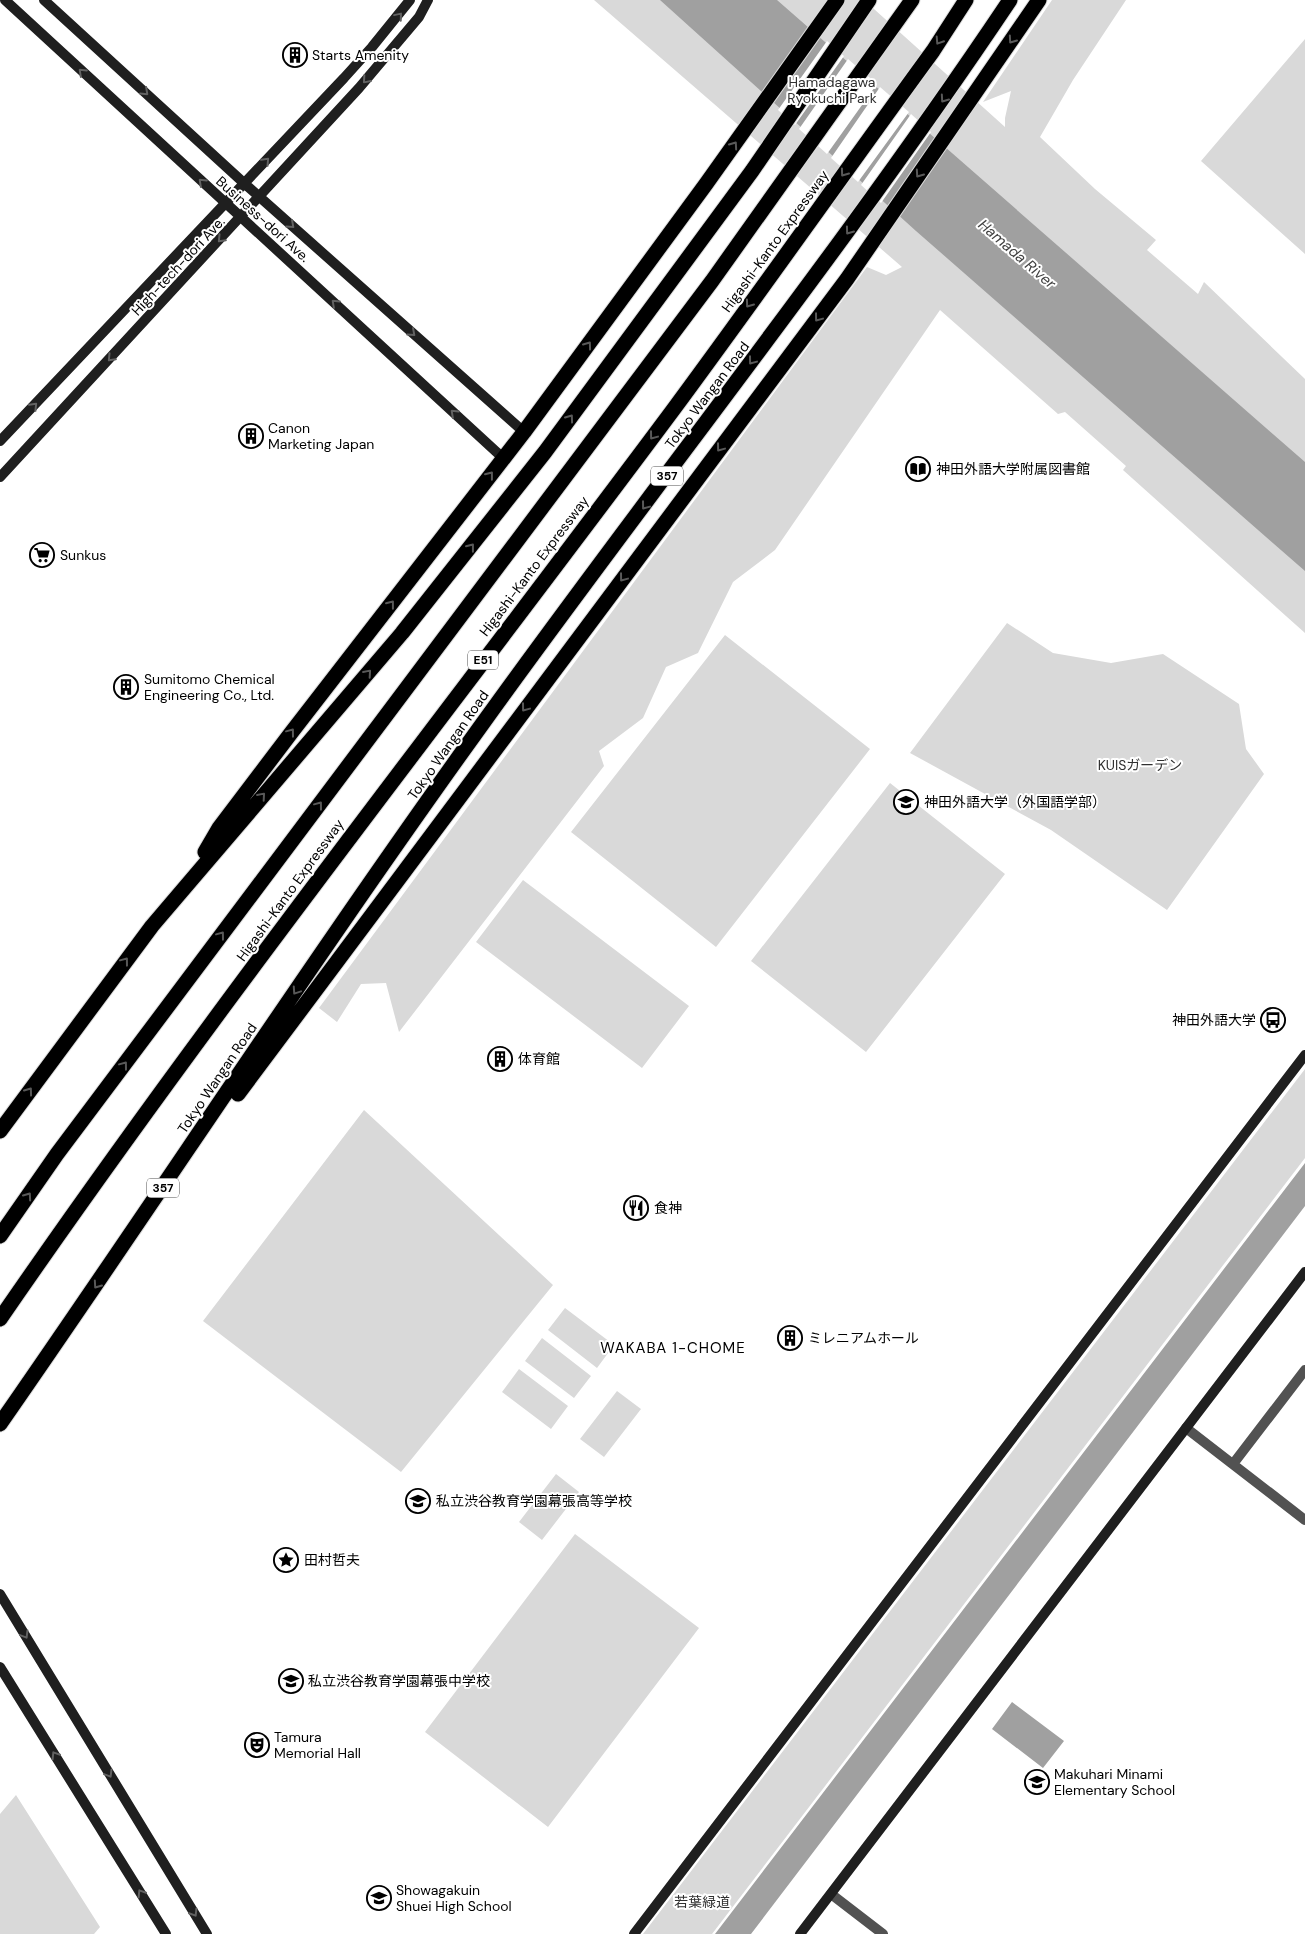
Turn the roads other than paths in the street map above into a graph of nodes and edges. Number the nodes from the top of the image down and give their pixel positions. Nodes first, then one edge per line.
1 (5, 0) edge
2 (44, 0) edge
3 (410, 0) edge
4 (428, 0) edge
5 (837, 0) edge
6 (869, 0) edge
7 (912, 0) edge
8 (966, 0) edge
9 (1010, 0) edge
10 (1039, 0) edge
11 (245, 184) junction
12 (260, 197) junction
13 (226, 204) junction
14 (241, 217) junction
15 (524, 432) junction
16 (0, 442) edge
17 (503, 458) junction
18 (0, 477) edge
19 (185, 888) junction
20 (1305, 1055) edge
21 (0, 1131) edge
22 (0, 1236) edge
23 (110, 1266) junction
24 (1305, 1272) edge
25 (0, 1320) edge
26 (1305, 1370) edge
27 (0, 1424) edge
28 (1186, 1428) junction
29 (1233, 1464) junction
30 (1304, 1518) edge
31 (0, 1594) edge
32 (0, 1667) edge
33 (831, 1894) junction
34 (166, 1934) edge
35 (207, 1934) edge
36 (634, 1934) edge
37 (800, 1934) edge
38 (883, 1934) edge

13 -> 1 street, Business-dori Ave.
2 -> 11 street, Business-dori Ave.
11 -> 3 street, High-tech-dori Ave.
4 -> 12 street, High-tech-dori Ave.
15 -> 5 highway
19 -> 6 highway
22 -> 7 highway, Higashi-Kanto Expressway
8 -> 25 highway, Higashi-Kanto Expressway / E51
9 -> 23 highway, Tokyo Wangan Road / 357
10 -> 23 highway
11 - 12 street, Business-dori Ave.
11 - 13 street, High-tech-dori Ave.
12 - 14 street, High-tech-dori Ave.
12 -> 15 street, Business-dori Ave.
13 - 14 street, Business-dori Ave.
16 -> 13 street, High-tech-dori Ave.
17 -> 14 street, Business-dori Ave.
14 -> 18 street, High-tech-dori Ave.
15 - 17 highway
19 -> 17 highway
21 -> 19 highway
20 - 36 street
23 -> 27 highway, Tokyo Wangan Road / 357
24 - 28 street
26 - 29 street
28 - 29 street
28 - 33 street
29 - 30 street
31 -> 35 street
34 -> 32 street
33 - 37 street
33 - 38 street

